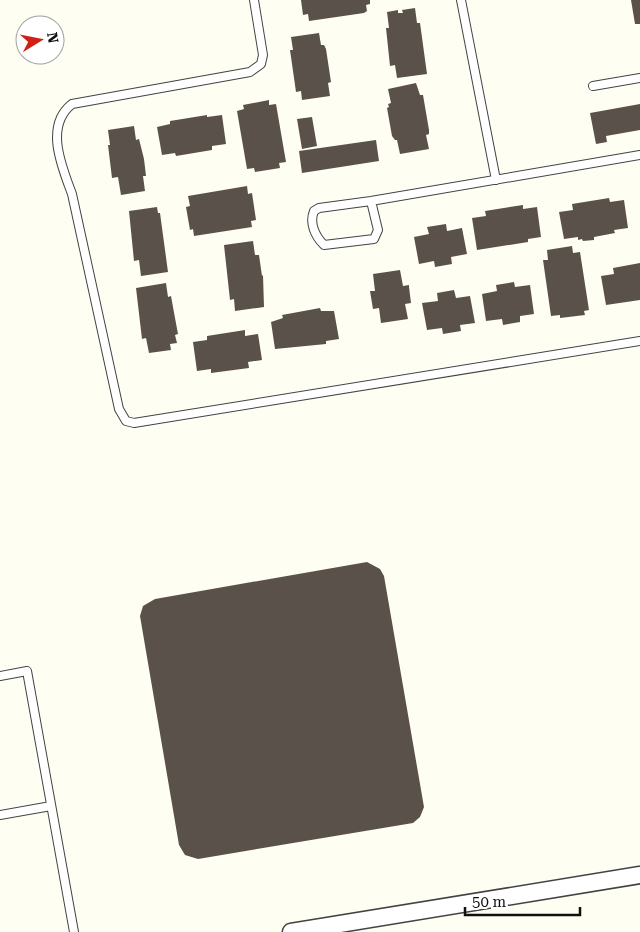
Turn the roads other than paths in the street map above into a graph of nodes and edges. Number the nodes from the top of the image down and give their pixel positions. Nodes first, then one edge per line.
1 (254, 0) edge
2 (461, 0) edge
3 (640, 78) edge
4 (593, 86) dead end
5 (640, 155) edge
6 (496, 180) junction
7 (371, 201) junction
8 (640, 341) edge
9 (0, 676) edge
10 (51, 806) junction
11 (0, 815) edge
12 (640, 875) edge
13 (74, 932) edge
14 (291, 932) edge

1 - 8 lane
2 - 6 lane
3 - 4 lane
5 - 6 lane
6 - 7 lane
7 - 7 lane
9 - 10 lane
10 - 11 lane
10 - 13 lane
12 - 14 street

